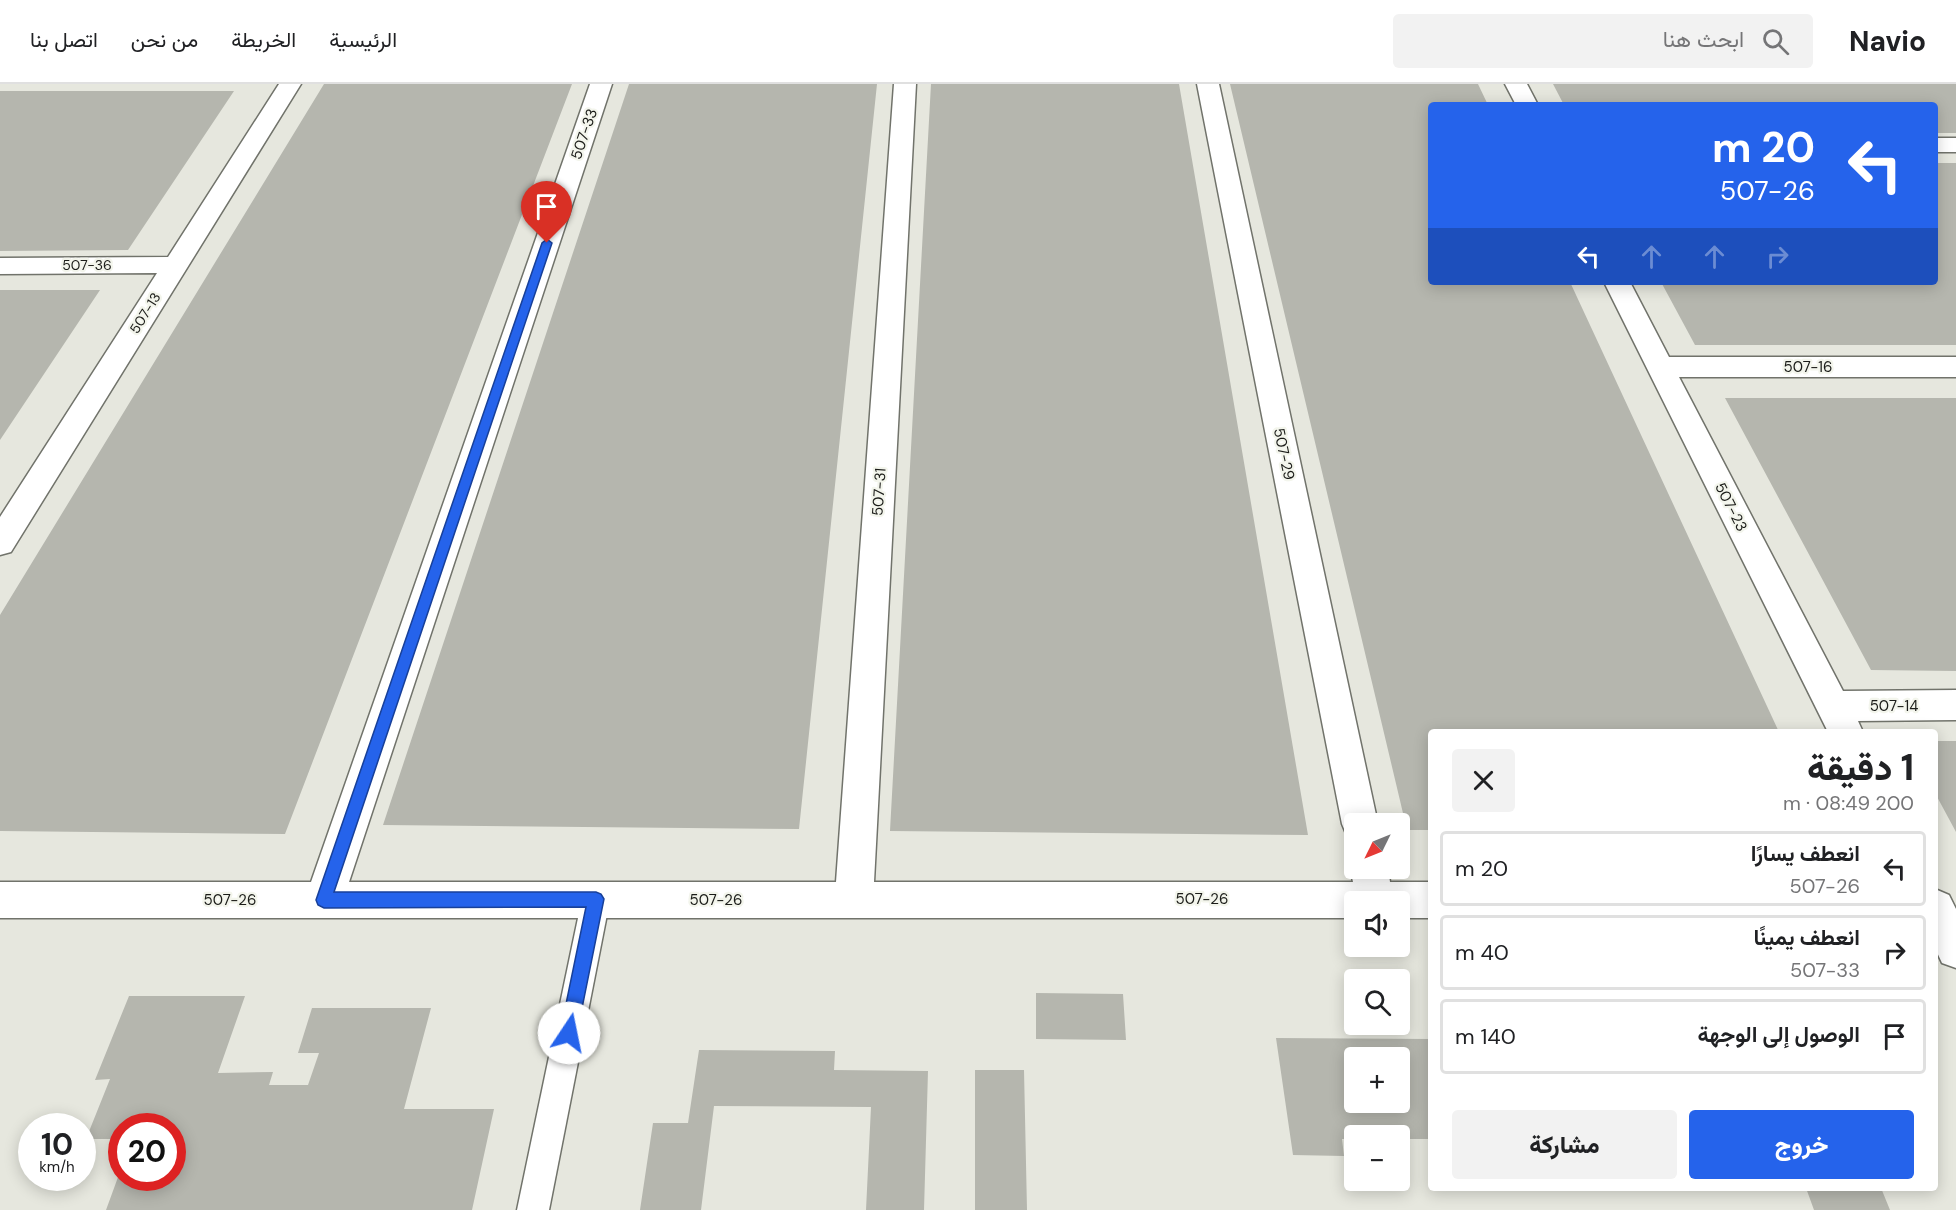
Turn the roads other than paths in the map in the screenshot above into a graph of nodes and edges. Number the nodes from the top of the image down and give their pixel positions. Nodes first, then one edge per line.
1 (290, 84) edge
2 (601, 84) edge
3 (905, 84) edge
4 (1208, 84) edge
5 (1516, 84) edge
6 (1525, 102) edge
7 (1938, 145) edge
8 (1956, 145) edge
9 (175, 265) junction
10 (0, 266) edge
11 (1619, 285) edge
12 (1660, 367) junction
13 (1956, 367) edge
14 (0, 543) edge
15 (1956, 705) edge
16 (1839, 719) edge
17 (1358, 813) edge
18 (1372, 884) edge
19 (596, 899) junction
20 (1428, 899) edge
21 (0, 900) edge
22 (324, 900) junction
23 (854, 900) junction
24 (1938, 914) edge
25 (1956, 949) edge
26 (533, 1210) edge

1 - 9 street, 507-13
2 - 22 street, 507-33
3 - 23 street, 507-31
4 - 17 street, 507-29
5 - 6 street
7 - 8 street
9 - 10 street, 507-36
9 - 14 street, 507-13
11 - 12 street, 507-23
12 - 13 street, 507-16
12 - 16 street, 507-23
15 - 16 street, 507-14
18 - 20 street, 507-26
18 - 23 street, 507-26
19 - 22 street, 507-26
19 - 23 street, 507-26
19 - 26 lane
21 - 22 street, 507-26
24 - 25 street

